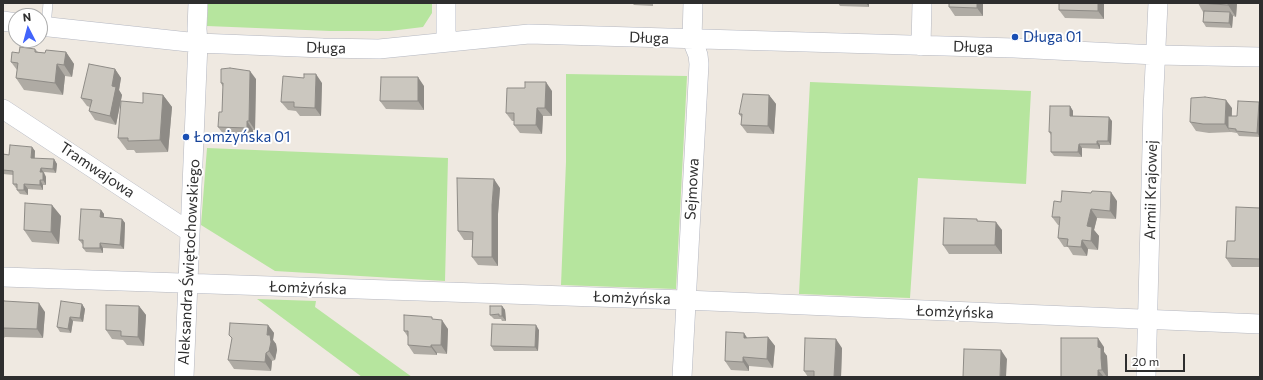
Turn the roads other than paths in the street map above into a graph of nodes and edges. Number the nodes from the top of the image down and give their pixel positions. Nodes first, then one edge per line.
1 (198, 3) edge
2 (446, 3) edge
3 (693, 3) edge
4 (922, 3) edge
5 (1158, 3) edge
6 (48, 27) edge
7 (692, 40) junction
8 (446, 42) junction
9 (198, 43) junction
10 (921, 46) junction
11 (1156, 55) junction
12 (1260, 57) edge
13 (3, 109) edge
14 (190, 232) junction
15 (3, 277) edge
16 (188, 284) junction
17 (685, 300) junction
18 (1148, 320) junction
19 (1260, 324) edge
20 (184, 377) edge
21 (682, 377) edge
22 (1146, 377) edge

1 - 9 street, Aleksandra Świętochowskiego
2 - 8 street
3 - 7 street, Sejmowa
4 - 10 street
5 - 11 street, Armii Krajowej
6 - 9 street, Długa
7 - 8 street, Długa
7 - 10 street, Długa
7 - 17 street, Sejmowa
8 - 9 street, Długa
9 - 14 street, Aleksandra Świętochowskiego
10 - 11 street, Długa
11 - 12 street, Długa
11 - 18 street, Armii Krajowej
13 - 14 street, Tramwajowa
14 - 16 street, Aleksandra Świętochowskiego
15 - 16 street, Łomżyńska
16 - 17 street, Łomżyńska
16 - 20 street, Aleksandra Świętochowskiego
17 - 18 street, Łomżyńska
17 - 21 street, Sejmowa
18 - 19 street, Łomżyńska
18 - 22 street, Armii Krajowej

